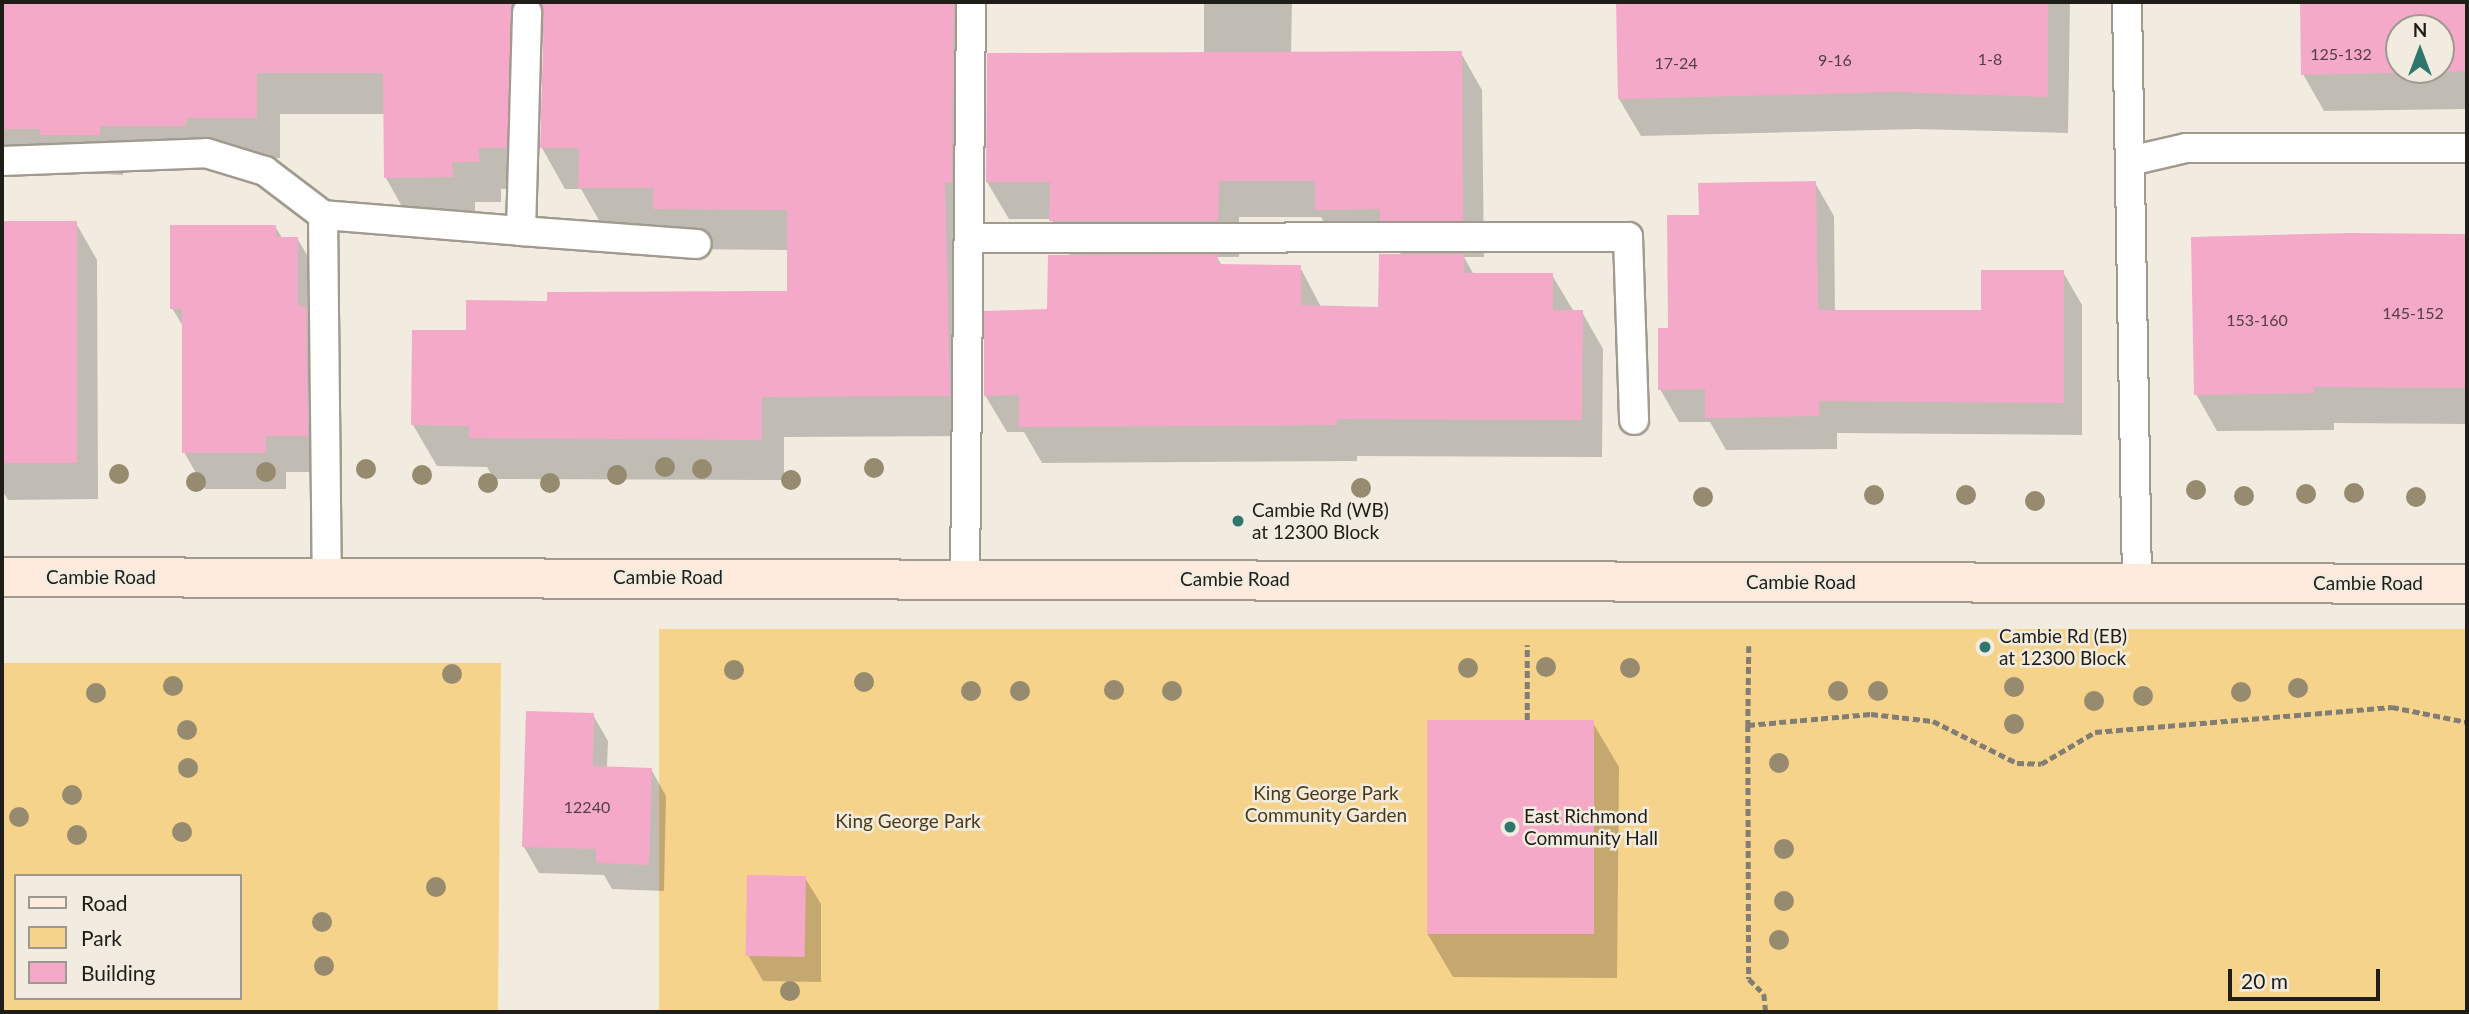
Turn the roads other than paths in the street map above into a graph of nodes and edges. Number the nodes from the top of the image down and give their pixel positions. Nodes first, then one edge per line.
1 (971, 2) edge
2 (2127, 2) edge
3 (527, 12) dead end
4 (2467, 148) edge
5 (2130, 161) junction
6 (2, 162) edge
7 (323, 215) junction
8 (521, 232) junction
9 (969, 238) junction
10 (697, 244) dead end
11 (1634, 419) dead end
12 (2, 577) edge
13 (965, 577) junction
14 (327, 578) junction
15 (2137, 583) junction
16 (2467, 584) edge

1 - 9 lane
2 - 5 lane
3 - 8 lane
4 - 5 lane
5 - 15 lane
6 - 7 lane
7 - 8 lane
7 - 14 lane
8 - 10 lane
9 - 11 lane
9 - 13 lane
12 - 14 main road, Cambie Road
13 - 14 main road, Cambie Road
13 - 15 main road, Cambie Road
15 - 16 main road, Cambie Road

